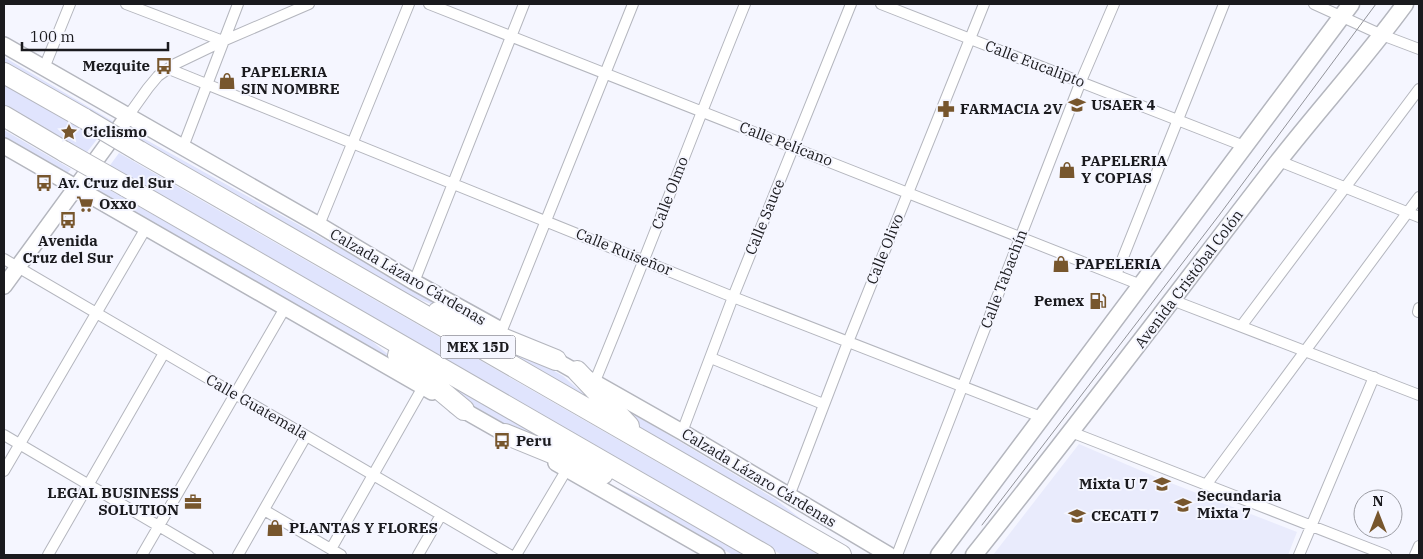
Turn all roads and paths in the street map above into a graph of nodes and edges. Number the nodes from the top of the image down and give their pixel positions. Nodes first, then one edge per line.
1 (70, 4) edge
2 (126, 4) edge
3 (238, 4) edge
4 (309, 4) edge
5 (408, 4) edge
6 (429, 4) edge
7 (524, 4) edge
8 (633, 4) edge
9 (745, 4) edge
10 (851, 4) edge
11 (881, 4) edge
12 (984, 4) edge
13 (1114, 4) edge
14 (1224, 4) edge
15 (1314, 4) edge
16 (1405, 4) edge
17 (1346, 10) edge
18 (511, 35) junction
19 (1382, 35) junction
20 (970, 39) junction
21 (223, 41) junction
22 (4, 45) edge
23 (1419, 49) edge
24 (44, 68) junction
25 (169, 69) junction
26 (605, 72) junction
27 (4, 73) edge
28 (1080, 81) junction
29 (208, 84) junction
30 (1419, 89) edge
31 (701, 111) junction
32 (4, 116) edge
33 (128, 116) junction
34 (1178, 119) junction
35 (352, 144) junction
36 (4, 146) edge
37 (1244, 146) junction
38 (182, 147) junction
39 (794, 147) junction
40 (1279, 161) junction
41 (454, 183) junction
42 (76, 187) junction
43 (1346, 187) junction
44 (907, 192) junction
45 (1419, 197) edge
46 (1407, 212) junction
47 (1419, 217) edge
48 (546, 221) junction
49 (319, 225) junction
50 (146, 228) junction
51 (1020, 239) junction
52 (4, 259) edge
53 (645, 261) junction
54 (18, 267) junction
55 (1116, 275) junction
56 (363, 281) junction
57 (414, 282) junction
58 (1141, 285) junction
59 (4, 286) edge
60 (733, 297) junction
61 (1172, 300) junction
62 (285, 308) junction
63 (96, 314) junction
64 (354, 319) junction
65 (1242, 325) junction
66 (502, 330) junction
67 (848, 342) junction
68 (1305, 350) junction
69 (164, 353) junction
70 (711, 358) junction
71 (556, 360) junction
72 (577, 371) junction
73 (1374, 377) junction
74 (595, 381) junction
75 (423, 386) junction
76 (961, 386) junction
77 (236, 395) junction
78 (1419, 395) edge
79 (823, 404) junction
80 (464, 410) junction
81 (1042, 417) junction
82 (682, 432) junction
83 (1071, 432) junction
84 (505, 434) junction
85 (4, 436) edge
86 (306, 436) junction
87 (645, 442) junction
88 (19, 444) junction
89 (567, 469) junction
90 (4, 471) edge
91 (373, 475) junction
92 (1206, 484) junction
93 (88, 485) junction
94 (789, 496) junction
95 (676, 505) junction
96 (264, 510) junction
97 (441, 515) junction
98 (1311, 525) junction
99 (159, 526) junction
100 (858, 536) junction
101 (1419, 546) edge
102 (331, 549) junction
103 (709, 553) edge
104 (941, 554) edge
105 (48, 555) edge
106 (142, 555) edge
107 (208, 555) edge
108 (238, 555) edge
109 (341, 555) edge
110 (418, 555) edge
111 (510, 555) edge
112 (516, 555) edge
113 (765, 555) edge
114 (841, 555) edge
115 (872, 555) edge
116 (889, 555) edge
117 (897, 555) edge
118 (974, 555) edge
119 (1298, 555) edge
120 (1386, 555) edge
121 (1415, 555) edge

1 - 24 street
2 - 21 street
3 - 21 street
4 - 21 street
5 - 35 street
6 - 18 street, Calle Pelícano
7 - 18 street
8 - 26 street
9 - 31 street, Calle Olmo
10 - 39 street, Calle Sauce
11 - 20 street, Calle Eucalipto
12 - 20 street, Calle Olivo
13 - 28 street, Calle Tabachín
14 - 34 street
15 - 17 street
16 - 19 main road, Avenida Cristóbal Colón
17 - 19 street
17 - 37 main road
18 - 26 street, Calle Pelícano
18 - 41 street
19 - 23 street
19 - 40 main road, Avenida Cristóbal Colón
20 - 28 street, Calle Eucalipto
20 - 44 street, Calle Olivo
21 - 25 street
21 - 29 street
22 - 24 main road, Calzada Lázaro Cárdenas
24 - 33 main road, Calzada Lázaro Cárdenas
25 - 29 street, Calle Ruiseñor
25 - 33 street
26 - 31 street, Calle Pelícano
26 - 48 street
27 - 56 highway, Calzada Lázaro Cárdenas / MEX 15D, bridge
28 - 34 street, Calle Eucalipto
28 - 51 street, Calle Tabachín
29 - 35 street, Calle Ruiseñor
29 - 38 street
30 - 43 street
31 - 39 street, Calle Pelícano
31 - 53 street, Calle Olmo
32 - 64 highway, MEX 15D, bridge
33 - 38 main road, Calzada Lázaro Cárdenas
33 - 42 main road
34 - 37 street, Calle Eucalipto
34 - 55 street
35 - 41 street, Calle Ruiseñor
35 - 49 street
36 - 42 main road
37 - 58 main road
38 - 49 main road, Calzada Lázaro Cárdenas
39 - 44 street, Calle Pelícano
39 - 60 street, Calle Sauce
40 - 43 street
40 - 61 main road, Avenida Cristóbal Colón
41 - 48 street, Calle Ruiseñor
41 - 57 street
42 - 50 main road
42 - 54 main road
43 - 46 street
43 - 65 street
44 - 51 street, Calle Pelícano
44 - 67 street, Calle Olivo
45 - 46 street
46 - 47 street
46 - 68 street
48 - 53 street, Calle Ruiseñor
48 - 66 street
49 - 57 main road, Calzada Lázaro Cárdenas
50 - 62 main road
50 - 63 street
51 - 55 street, Calle Pelícano
51 - 76 street, Calle Tabachín
52 - 54 street, Calle Guatemala
53 - 60 street, Calle Ruiseñor
53 - 74 street, Calle Olmo
54 - 59 main road
54 - 63 street, Calle Guatemala
55 - 58 street, Calle Pelícano
56 - 71 highway
56 - 87 highway, Calzada Lázaro Cárdenas / MEX 15D
57 - 66 main road, Calzada Lázaro Cárdenas
58 - 81 main road
60 - 67 street, Calle Ruiseñor
60 - 70 street, Calle Sauce
61 - 65 street
61 - 83 main road, Avenida Cristóbal Colón
62 - 75 main road
62 - 77 street
63 - 69 street, Calle Guatemala
63 - 88 street
64 - 80 highway
64 - 95 highway, MEX 15D
65 - 68 street
66 - 71 main road, Calzada Lázaro Cárdenas
67 - 76 street, Calle Ruiseñor
67 - 79 street, Calle Olivo
68 - 73 street
68 - 92 street
69 - 77 street, Calle Guatemala
69 - 93 street
70 - 79 street
70 - 82 street, Calle Sauce
71 - 72 main road, Calzada Lázaro Cárdenas
72 - 74 main road, Calzada Lázaro Cárdenas
72 - 87 highway
73 - 78 street
73 - 98 street
74 - 82 main road, Calzada Lázaro Cárdenas
75 - 80 main road
75 - 91 street
76 - 81 street, Calle Ruiseñor
76 - 117 street, Calle Tabachín
77 - 86 street, Calle Guatemala
77 - 99 street
79 - 94 street, Calle Olivo
80 - 84 main road
81 - 104 main road
82 - 94 main road, Calzada Lázaro Cárdenas
83 - 92 street
83 - 118 main road, Avenida Cristóbal Colón
84 - 89 main road
84 - 95 highway
85 - 88 street
86 - 91 street, Calle Guatemala
86 - 96 street
87 - 114 highway, Calzada Lázaro Cárdenas / MEX 15D
88 - 90 street
88 - 93 street
89 - 103 main road
89 - 112 street
91 - 97 street, Calle Guatemala
91 - 102 street
92 - 98 street
93 - 99 street
93 - 105 street
94 - 100 main road, Calzada Lázaro Cárdenas
95 - 113 highway, MEX 15D
96 - 102 street
96 - 108 street
97 - 110 street
97 - 111 street, Calle Guatemala
98 - 119 street
98 - 120 street
99 - 106 street
99 - 107 street
100 - 115 main road
100 - 116 main road, Calzada Lázaro Cárdenas
101 - 121 street
102 - 109 street

